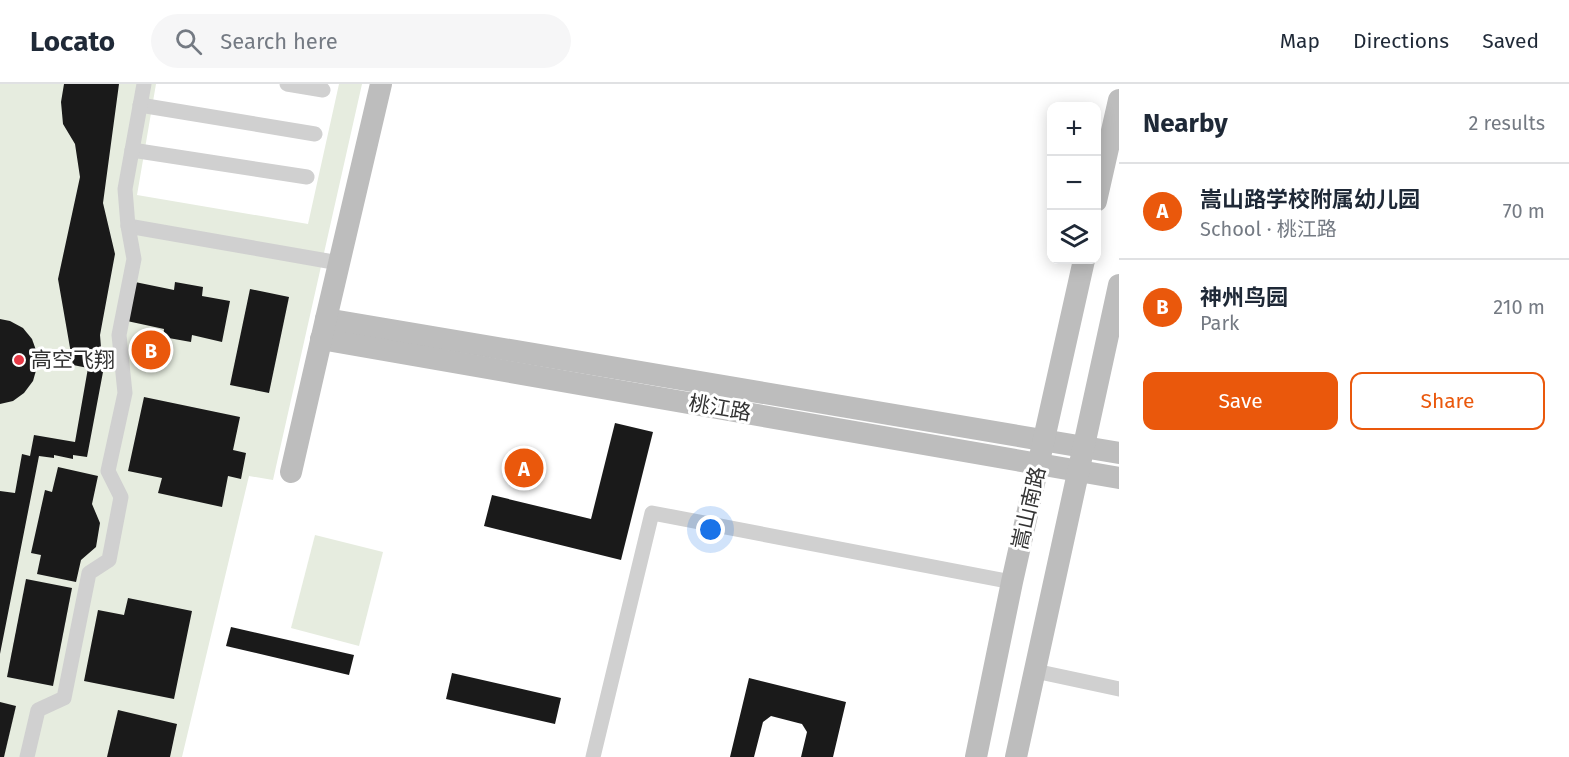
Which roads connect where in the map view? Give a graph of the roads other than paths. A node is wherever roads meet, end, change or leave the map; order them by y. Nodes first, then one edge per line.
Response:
1 (144, 84) edge
2 (287, 84) edge
3 (381, 84) edge
4 (323, 90) dead end
5 (1119, 100) edge
6 (140, 105) junction
7 (315, 134) dead end
8 (132, 150) junction
9 (308, 177) dead end
10 (1101, 179) edge
11 (128, 226) junction
12 (339, 263) junction
13 (1083, 264) edge
14 (1119, 285) edge
15 (323, 329) junction
16 (1044, 440) junction
17 (1084, 447) junction
18 (1119, 453) edge
19 (1039, 463) junction
20 (1079, 471) junction
21 (291, 472) dead end
22 (1119, 478) edge
23 (1012, 582) junction
24 (1035, 671) junction
25 (1119, 689) edge
26 (27, 757) edge
27 (593, 757) edge
28 (976, 757) edge
29 (1016, 757) edge

1 - 6 street
2 - 4 street
3 - 12 street
5 - 10 street
6 - 7 street
6 - 8 street
8 - 9 street
8 - 11 street
11 - 12 street
11 - 26 street
12 - 15 street
13 - 16 street, 嵩山南路
14 - 17 street, 嵩山南路
15 - 16 street, 桃江路
15 - 19 street, 桃江路
15 - 21 street
16 - 17 street, 桃江路
16 - 19 street, 嵩山南路
17 - 18 street, 桃江路
17 - 20 street, 嵩山南路
19 - 20 street, 桃江路
19 - 23 street, 嵩山南路
20 - 22 street, 桃江路
20 - 24 street, 嵩山南路
23 - 27 street
23 - 28 street, 嵩山南路
24 - 25 street
24 - 29 street, 嵩山南路

